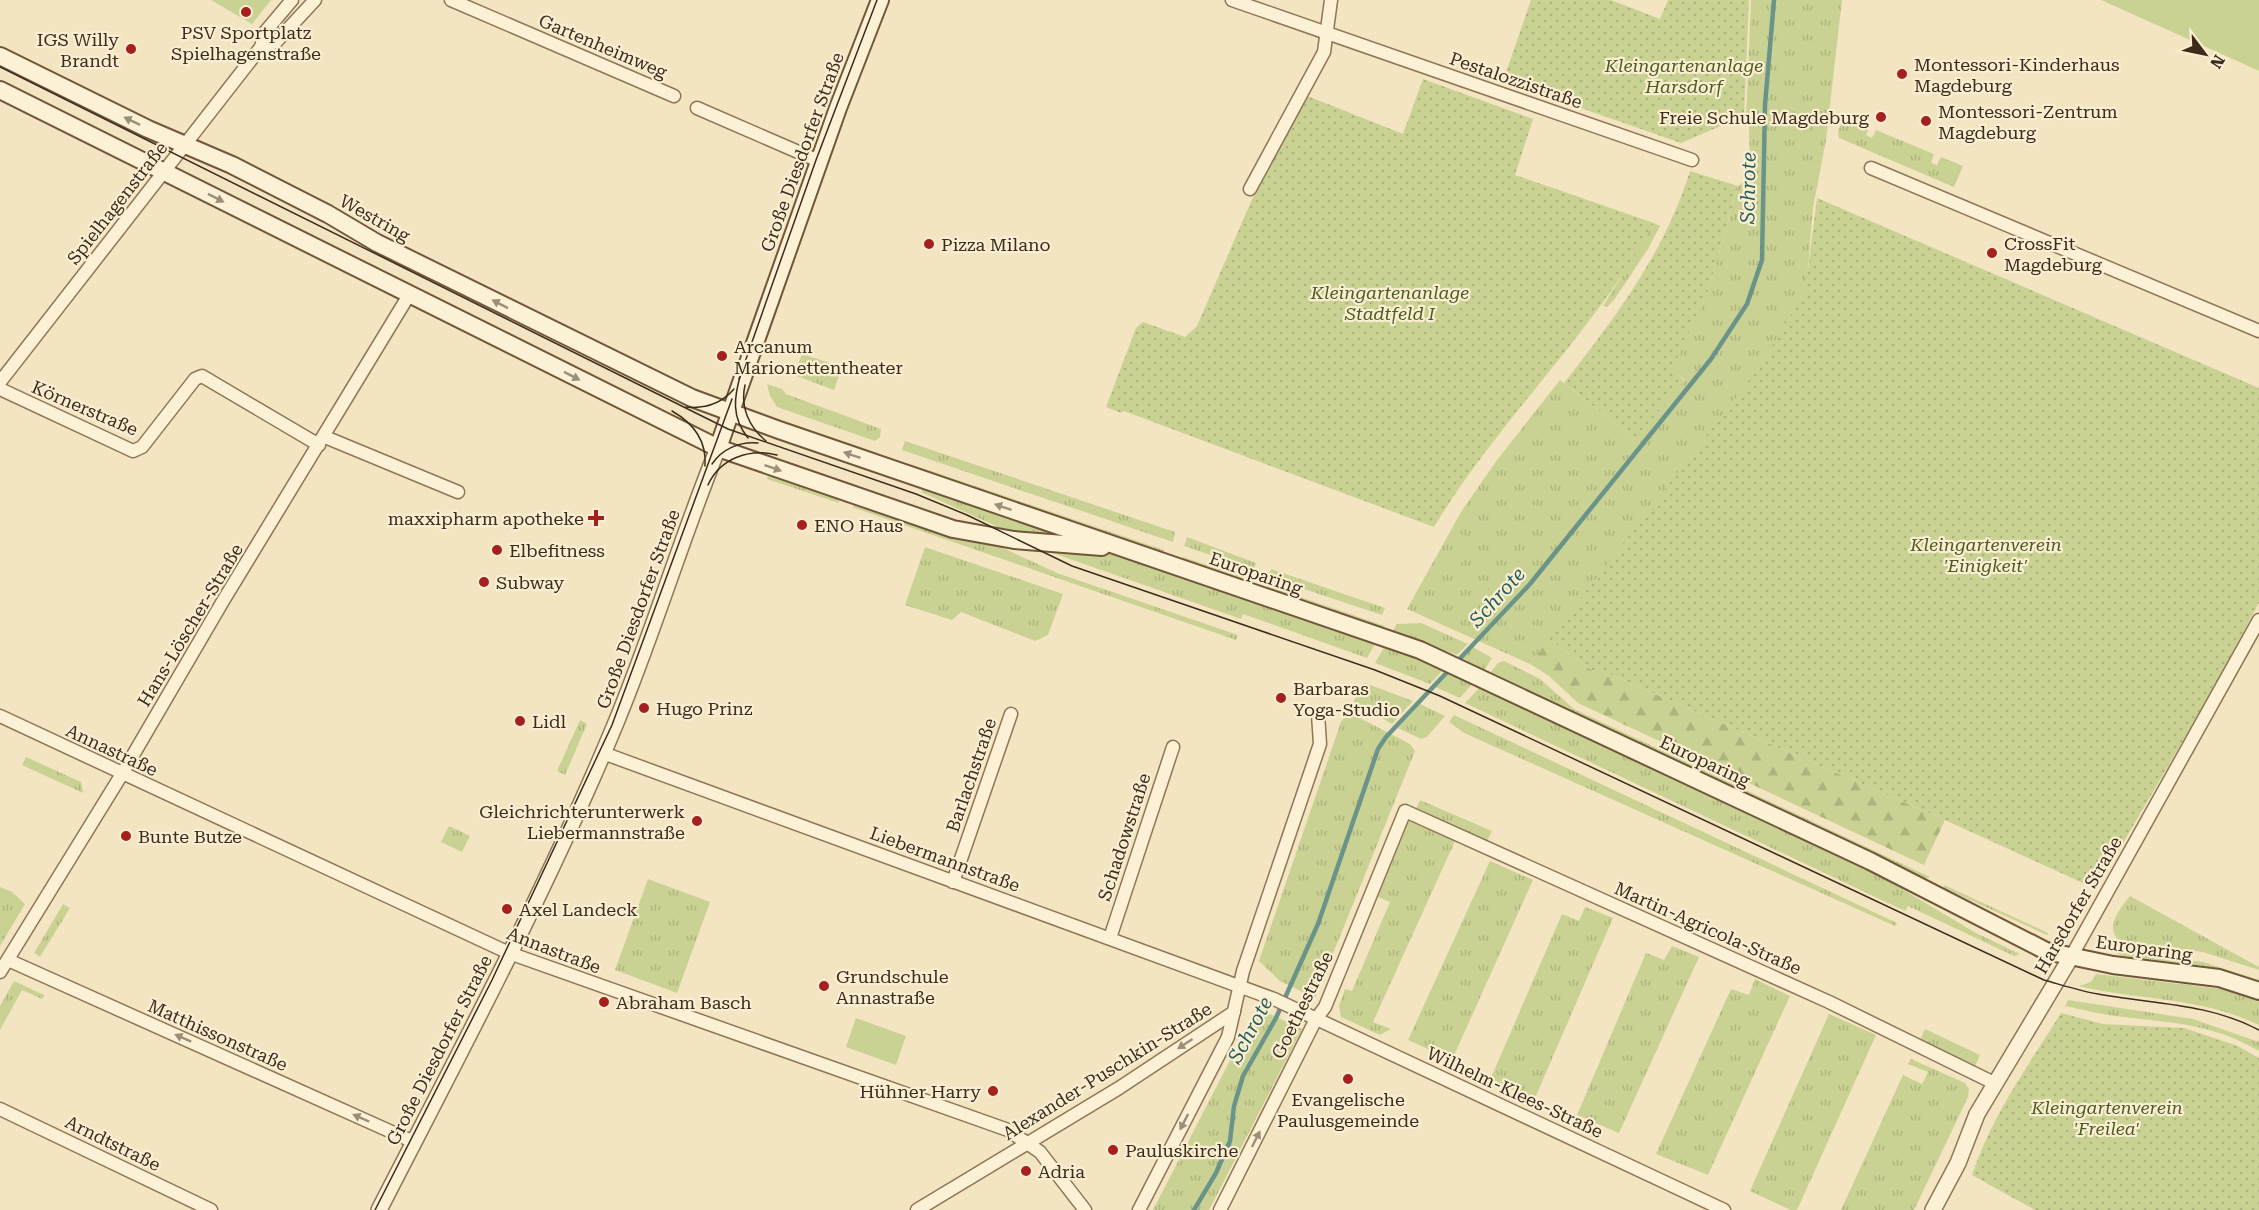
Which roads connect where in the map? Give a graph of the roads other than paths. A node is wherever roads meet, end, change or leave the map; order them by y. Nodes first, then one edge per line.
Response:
1 (292, 0) edge
2 (315, 0) edge
3 (451, 0) edge
4 (880, 0) edge
5 (1232, 0) edge
6 (1331, 0) edge
7 (1328, 34) junction
8 (261, 47) junction
9 (0, 56) edge
10 (0, 90) edge
11 (674, 96) dead end
12 (697, 108) dead end
13 (186, 144) junction
14 (1692, 160) dead end
15 (819, 161) junction
16 (1871, 168) dead end
17 (164, 172) junction
18 (1250, 189) dead end
19 (409, 295) junction
20 (2259, 331) edge
21 (0, 382) edge
22 (0, 389) edge
23 (731, 413) junction
24 (322, 441) junction
25 (718, 448) junction
26 (458, 492) dead end
27 (1135, 552) junction
28 (2259, 620) edge
29 (1011, 714) dead end
30 (1318, 714) dead end
31 (0, 716) edge
32 (1173, 747) dead end
33 (603, 753) junction
34 (122, 774) junction
35 (1405, 811) joint
36 (953, 882) junction
37 (1110, 938) junction
38 (509, 953) junction
39 (2071, 957) junction
40 (8, 960) junction
41 (0, 972) edge
42 (1240, 986) junction
43 (2259, 991) edge
44 (1291, 1007) joint
45 (1234, 1012) junction
46 (1316, 1019) junction
47 (1994, 1083) junction
48 (0, 1109) edge
49 (414, 1142) junction
50 (1030, 1143) junction
51 (211, 1210) edge
52 (379, 1210) edge
53 (917, 1210) edge
54 (1085, 1210) edge
55 (1139, 1210) edge
56 (1220, 1210) edge
57 (1724, 1210) edge
58 (1933, 1210) edge

1 - 8 street, Spielhagenstraße
2 - 8 street, Spielhagenstraße
3 - 11 street, Gartenheimweg
4 - 15 main road, Große Diesdorfer Straße
5 - 7 street, Pestalozzistraße
6 - 7 street
7 - 14 street, Pestalozzistraße
7 - 18 street
8 - 13 street, Spielhagenstraße
13 -> 9 main road, Westring
10 - 17 main road
12 - 15 street
13 - 17 street, Spielhagenstraße
23 -> 13 main road, Westring
15 - 23 main road, Große Diesdorfer Straße
16 - 20 street
17 -> 19 main road
17 - 21 street, Spielhagenstraße
19 - 24 street, Hans-Löscher-Straße
19 -> 25 main road
22 - 24 street, Körnerstraße
23 - 25 main road, Große Diesdorfer Straße
27 -> 23 main road, Europaring
24 - 26 street
24 - 34 street, Hans-Löscher-Straße
25 -> 27 main road, Europaring
25 - 33 street, Große Diesdorfer Straße
27 - 39 main road, Europaring
28 - 39 street, Harsdorfer Straße
29 - 36 street, Barlachstraße
30 - 42 street, Alexander-Puschkin-Straße
31 - 34 street, Annastraße
32 - 37 street, Schadowstraße
33 - 36 street, Liebermannstraße
33 - 38 street, Große Diesdorfer Straße
34 - 38 street, Annastraße
34 - 40 street, Hans-Löscher-Straße
35 - 46 street, Goethestraße
35 - 47 street, Martin-Agricola-Straße
36 - 37 street, Liebermannstraße
37 - 42 street, Liebermannstraße
38 - 49 street, Große Diesdorfer Straße
38 - 50 street, Annastraße
39 - 43 main road, Europaring
39 - 47 street, Harsdorfer Straße
40 - 41 street, Hans-Löscher-Straße
49 -> 40 street, Matthissonstraße
42 - 44 street, Liebermannstraße
42 - 45 street, Alexander-Puschkin-Straße
44 - 46 street, Wilhelm-Klees-Straße
45 -> 50 street, Alexander-Puschkin-Straße
45 -> 55 street
56 -> 46 street, Goethestraße
46 - 57 street, Wilhelm-Klees-Straße
47 - 58 street, Harsdorfer Straße
48 - 51 street, Arndtstraße
49 - 52 street, Große Diesdorfer Straße
50 - 53 street, Alexander-Puschkin-Straße
50 - 54 street, Annastraße

